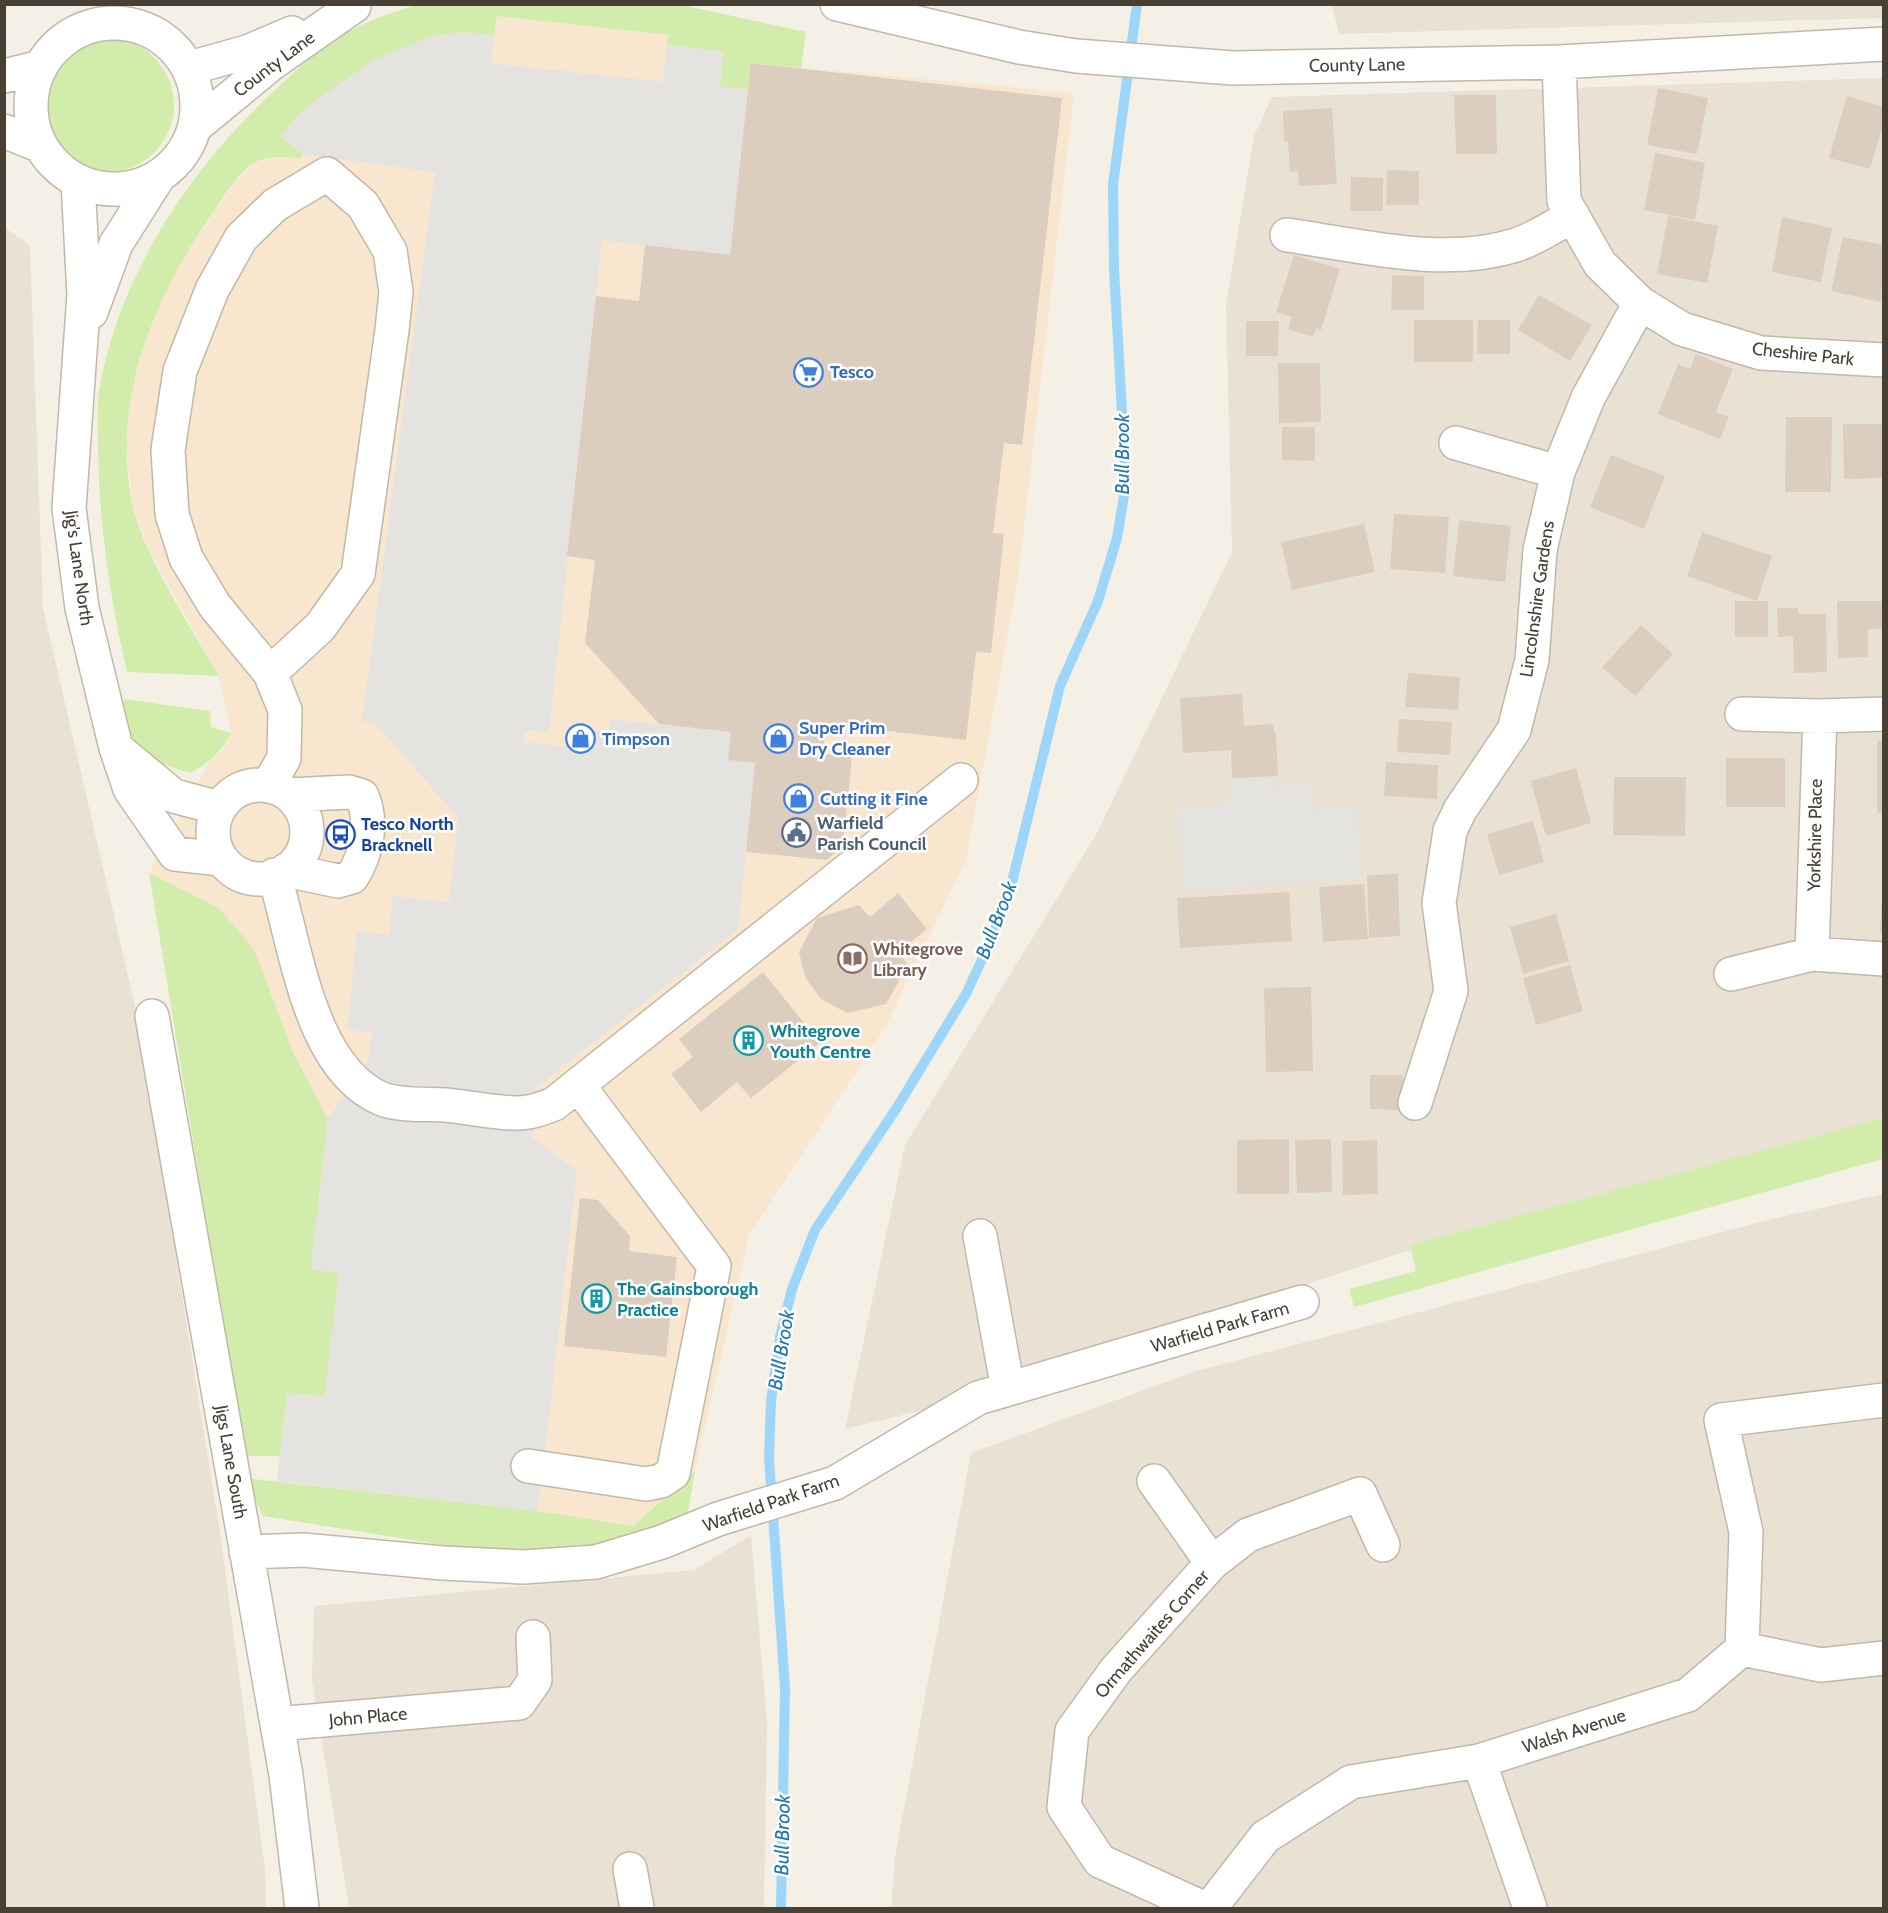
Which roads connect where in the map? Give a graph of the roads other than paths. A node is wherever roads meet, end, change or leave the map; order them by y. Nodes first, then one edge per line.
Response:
1 (837, 4) edge
2 (355, 5) edge
3 (77, 18) edge
4 (142, 18) edge
5 (1884, 44) edge
6 (1559, 62) junction
7 (41, 67) junction
8 (189, 69) junction
9 (4, 76) edge
10 (196, 125) junction
11 (4, 131) edge
12 (41, 146) junction
13 (157, 178) junction
14 (78, 182) junction
15 (1573, 216) junction
16 (1287, 235) dead end
17 (1640, 303) junction
18 (80, 348) junction
19 (1884, 360) edge
20 (1456, 443) dead end
21 (1558, 472) junction
22 (270, 673) junction
23 (1742, 714) dead end
24 (1884, 714) edge
25 (1820, 716) junction
26 (116, 748) junction
27 (961, 780) dead end
28 (278, 790) junction
29 (219, 808) junction
30 (221, 859) junction
31 (280, 873) junction
32 (1812, 954) junction
33 (1884, 959) edge
34 (1731, 974) dead end
35 (152, 1016) dead end
36 (578, 1085) junction
37 (1415, 1103) dead end
38 (980, 1236) dead end
39 (1302, 1302) dead end
40 (1008, 1389) junction
41 (1884, 1400) edge
42 (528, 1466) dead end
43 (1154, 1481) dead end
44 (1383, 1545) dead end
45 (246, 1552) junction
46 (1212, 1563) junction
47 (533, 1637) dead end
48 (1742, 1649) junction
49 (1884, 1658) edge
50 (277, 1724) junction
51 (1479, 1761) junction
52 (630, 1869) dead end
53 (302, 1908) edge
54 (637, 1908) edge
55 (1203, 1908) edge
56 (1210, 1908) edge
57 (1530, 1908) edge

1 - 6 street, County Lane
2 - 8 street, County Lane
2 - 10 street, County Lane
3 - 4 street
3 - 7 street
4 - 8 street
5 - 6 street, County Lane
6 - 15 street, Cheshire Park
7 - 9 street
7 - 12 street
8 - 10 street
10 - 13 street
11 - 12 street
12 - 14 street
13 - 14 street
13 - 18 street, Jig's Lane North
14 - 18 street, Jig's Lane North
15 - 16 street
15 - 17 street, Cheshire Park
17 - 19 street, Cheshire Park
17 - 21 street, Lincolnshire Gardens
18 - 26 street, Jig's Lane North
20 - 21 street
21 - 37 street, Lincolnshire Gardens
22 - 22 street
22 - 28 street
23 - 25 street
24 - 25 street
25 - 32 street, Yorkshire Place
26 - 29 street
26 - 30 street, Jig's Lane North
27 - 36 street
28 - 29 street
28 - 31 street
28 - 31 street
29 - 30 street
30 - 31 street
31 - 36 street
32 - 33 street
32 - 34 street
35 - 45 street, Jigs Lane South
36 - 42 street
38 - 40 street
39 - 40 street, Warfield Park Farm
40 - 45 street, Warfield Park Farm
41 - 48 street
43 - 46 street, Ormathwaites Corner
44 - 46 street, Ormathwaites Corner
45 - 50 street, Jigs Lane South
46 - 55 street, Ormathwaites Corner
47 - 50 street, John Place
48 - 49 street
48 - 51 street, Walsh Avenue
50 - 53 street, Jigs Lane South
51 - 56 street, Walsh Avenue
51 - 57 street
52 - 54 street

